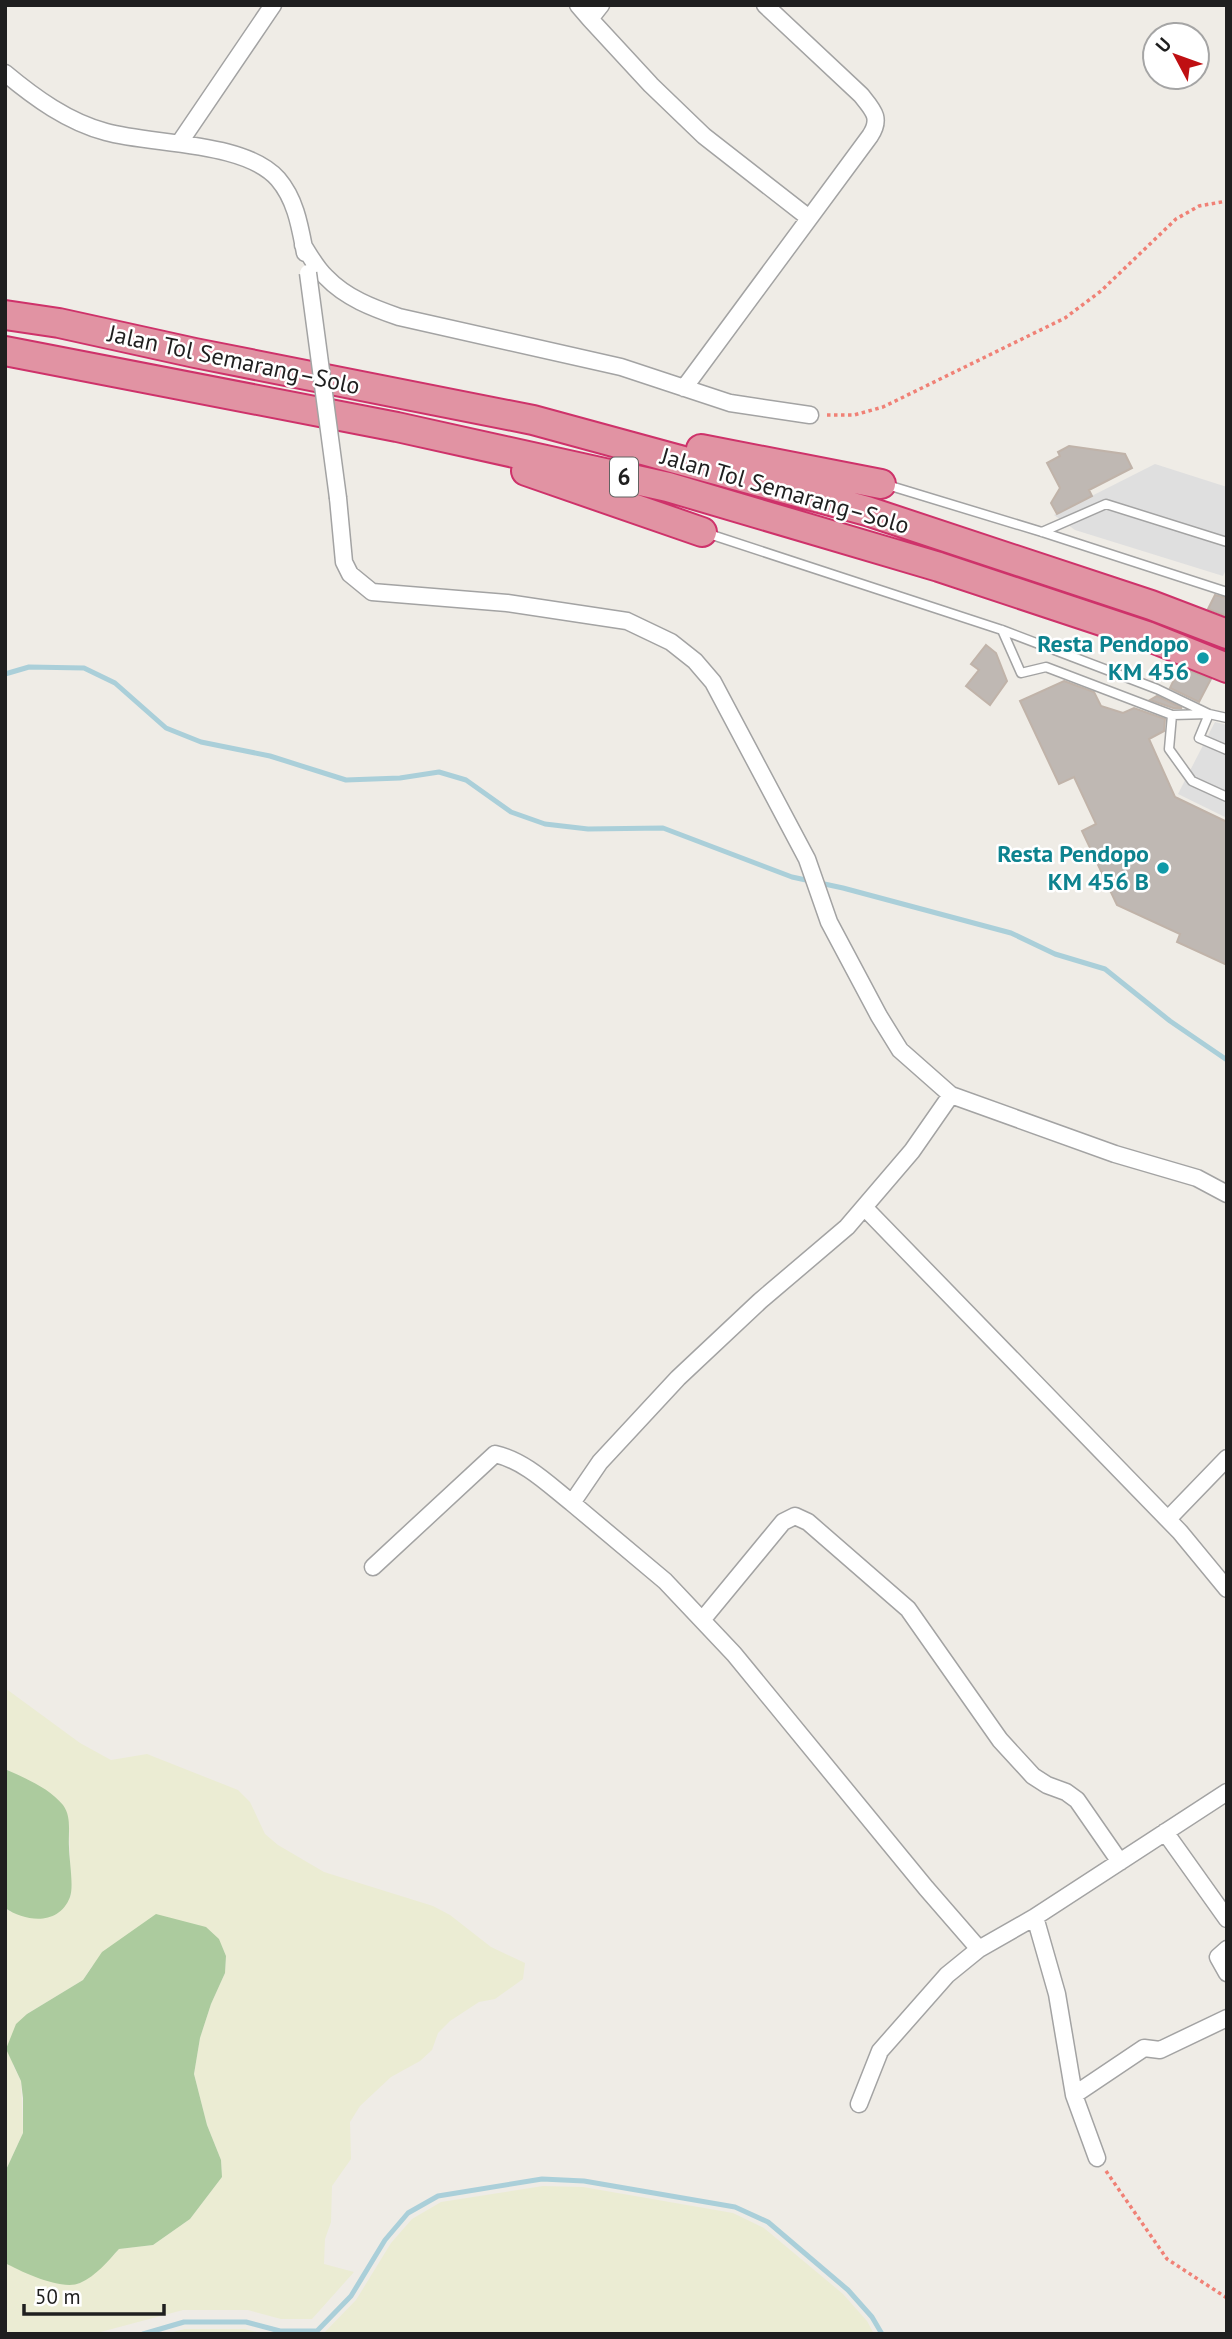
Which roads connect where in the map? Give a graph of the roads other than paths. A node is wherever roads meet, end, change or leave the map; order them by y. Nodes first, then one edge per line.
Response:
1 (272, 5) edge
2 (578, 5) edge
3 (601, 5) edge
4 (765, 5) edge
5 (590, 19) junction
6 (5, 73) edge
7 (180, 142) junction
8 (808, 218) junction
9 (303, 245) junction
10 (5, 315) edge
11 (5, 351) edge
12 (684, 388) junction
13 (810, 415) road end
14 (533, 421) junction
15 (397, 427) junction
16 (881, 484) joint
17 (702, 532) joint
18 (1042, 532) junction
19 (1227, 542) edge
20 (1227, 592) edge
21 (1002, 630) junction
22 (1227, 634) edge
23 (1227, 668) edge
24 (1209, 714) junction
25 (1172, 715) junction
26 (1227, 718) edge
27 (1227, 750) edge
28 (1227, 797) edge
29 (951, 1094) junction
30 (1227, 1194) edge
31 (864, 1207) junction
32 (1227, 1458) edge
33 (572, 1503) junction
34 (1168, 1519) junction
35 (373, 1567) dead end
36 (1227, 1589) edge
37 (703, 1619) junction
38 (1227, 1792) edge
39 (1166, 1832) junction
40 (1120, 1861) junction
41 (1035, 1917) junction
42 (1227, 1919) edge
43 (979, 1949) junction
44 (1227, 1949) edge
45 (1227, 1973) edge
46 (1227, 2018) edge
47 (1074, 2095) junction
48 (859, 2104) dead end
49 (1097, 2158) road end

1 - 7 street
2 - 5 street
3 - 5 street
4 - 8 street
5 - 8 street
6 - 7 street
7 - 9 street
8 - 12 street
9 - 12 street
9 - 29 street, bridge
10 - 14 highway, Jalan Tol Semarang–Solo / 6
11 - 15 highway, Jalan Tol Semarang–Solo / 6
12 - 13 street
14 - 16 highway
14 - 22 highway, Jalan Tol Semarang–Solo / 6
15 - 17 highway
15 - 23 highway, Jalan Tol Semarang–Solo / 6
16 - 18 lane
17 - 21 lane
18 - 19 lane
18 - 20 lane
21 - 24 lane
21 - 25 lane
24 - 25 lane
24 - 26 lane
24 - 27 lane
25 - 28 lane
29 - 30 street
29 - 31 street
31 - 33 street
31 - 34 street
32 - 34 street
33 - 35 street
33 - 37 street
34 - 36 street
37 - 40 street
37 - 43 street
38 - 39 street
39 - 40 street
39 - 42 street
40 - 41 street
41 - 43 street
41 - 47 street
43 - 48 street
44 - 45 street
46 - 47 street
47 - 49 street

